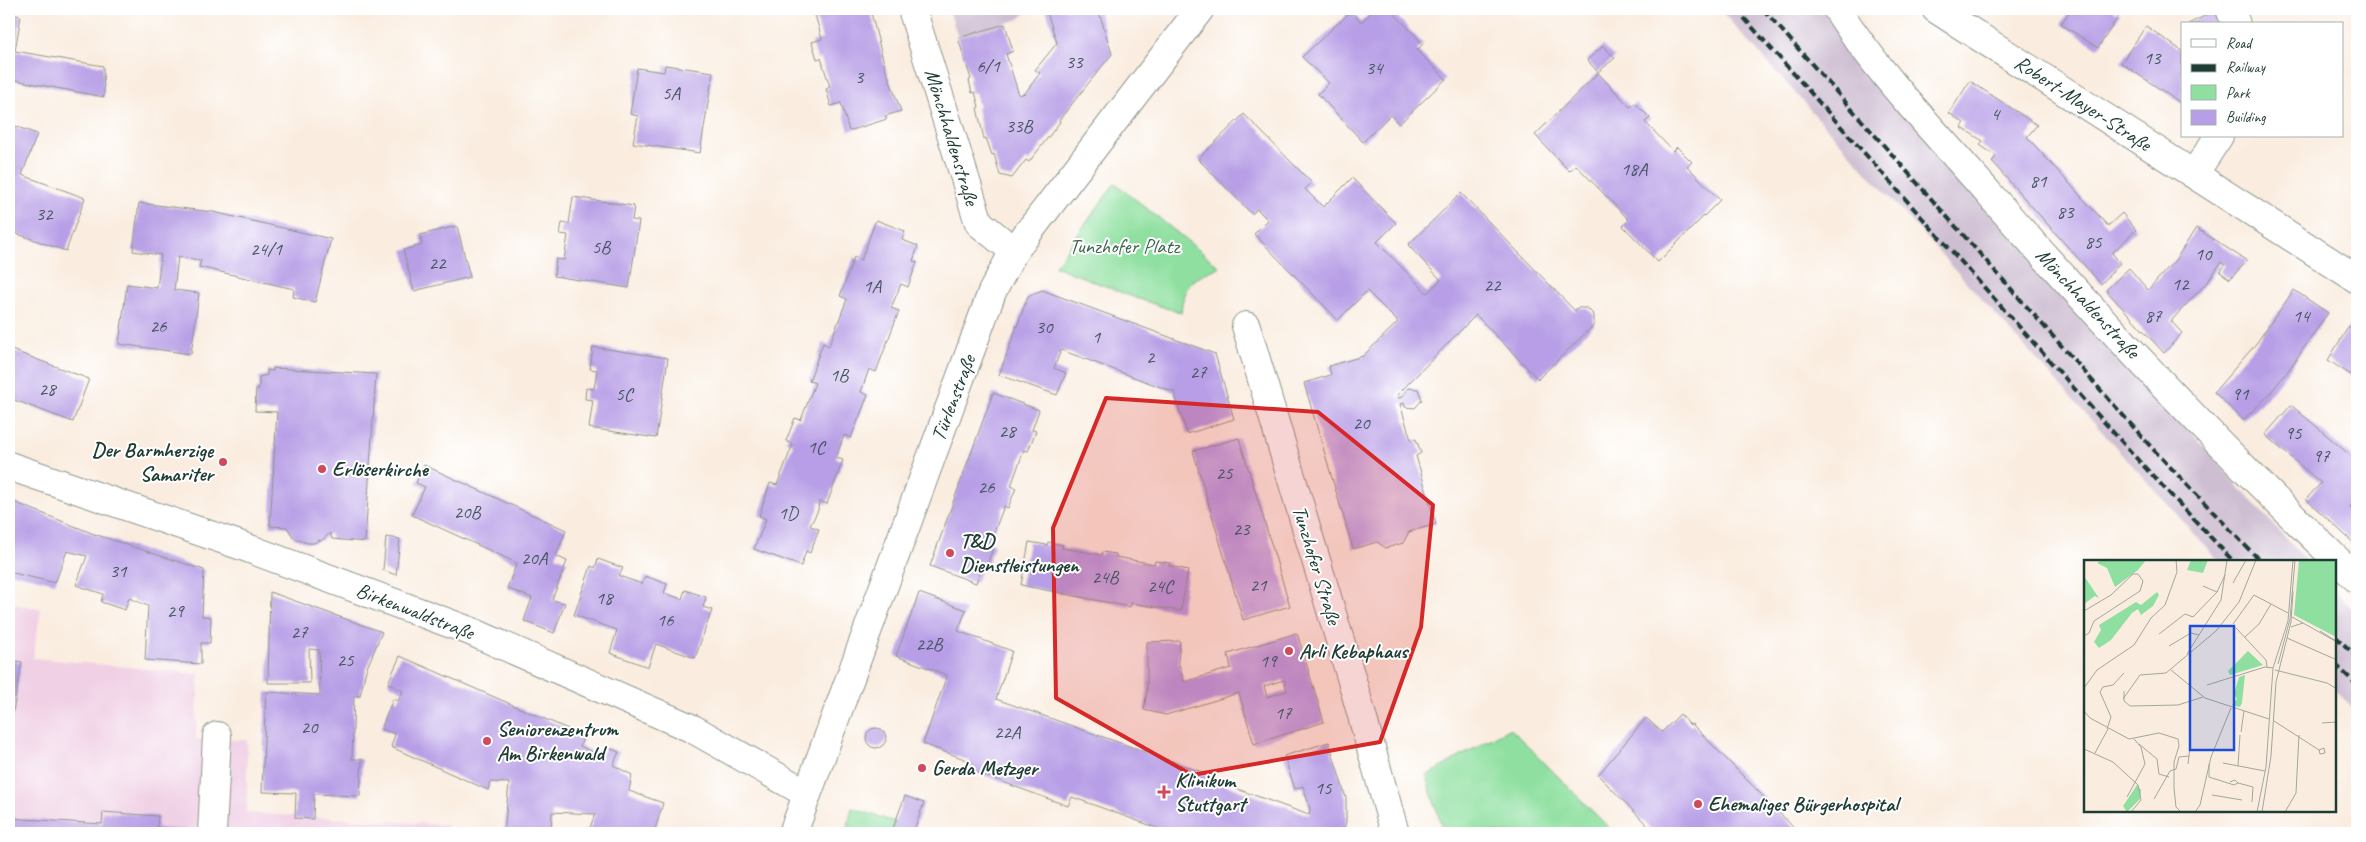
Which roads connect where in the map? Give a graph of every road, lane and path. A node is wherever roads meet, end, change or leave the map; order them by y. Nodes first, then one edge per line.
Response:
1 (912, 9) edge
2 (1200, 9) edge
3 (1837, 9) edge
4 (1936, 9) edge
5 (2230, 9) edge
6 (2235, 22) edge
7 (2219, 138) edge
8 (2194, 174) junction
9 (1014, 251) junction
10 (2357, 279) edge
11 (1246, 326) dead end
12 (9, 466) edge
13 (2357, 579) edge
14 (217, 736) dead end
15 (806, 793) junction
16 (212, 833) edge
17 (793, 833) edge
18 (1395, 833) edge

1 - 9 street, Mönchhaldenstraße
2 - 9 street, Türlenstraße
3 - 13 street, Mönchhaldenstraße
4 - 8 street, Robert-Mayer-Straße
5 - 6 street
7 - 8 street
8 - 10 street, Robert-Mayer-Straße
9 - 15 street, Türlenstraße
11 - 18 street, Tunzhofer Straße
12 - 15 street, Birkenwaldstraße
14 - 16 street
15 - 17 street, Türlenstraße

